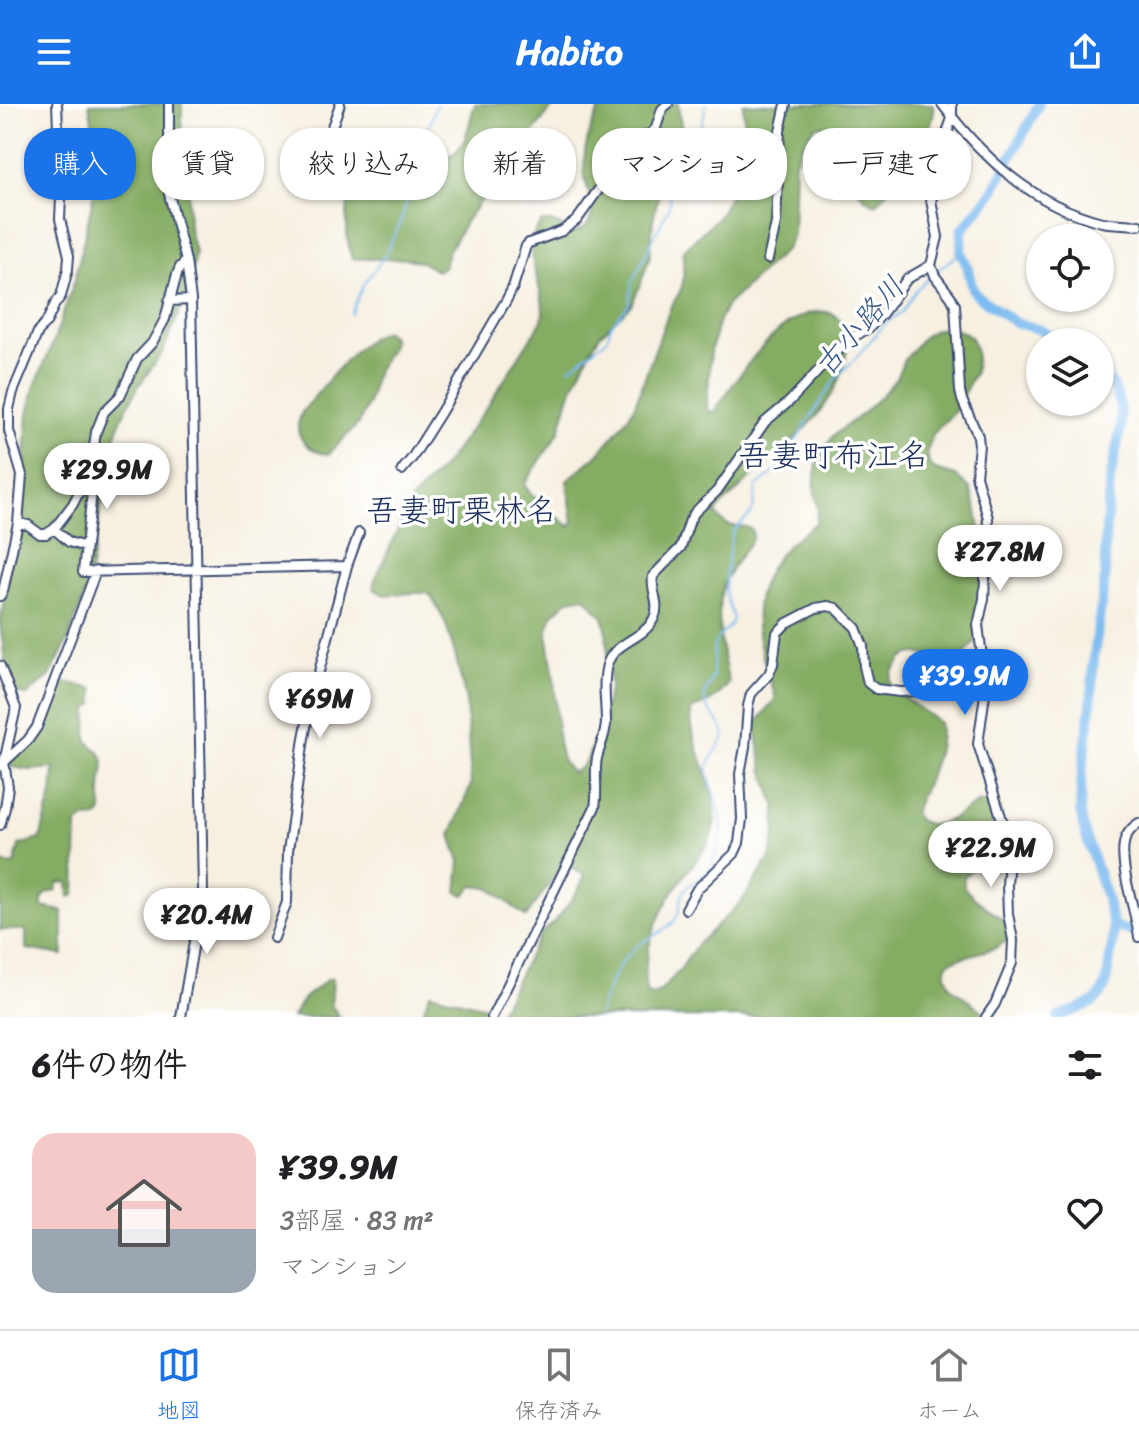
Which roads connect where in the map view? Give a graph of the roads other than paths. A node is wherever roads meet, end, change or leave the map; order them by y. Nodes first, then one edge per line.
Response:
1 (57, 104) edge
2 (169, 104) edge
3 (340, 104) edge
4 (668, 104) edge
5 (786, 104) edge
6 (942, 104) edge
7 (952, 104) edge
8 (952, 118) junction
9 (332, 128) edge
10 (1139, 225) edge
11 (768, 259) dead end
12 (186, 261) junction
13 (932, 270) junction
14 (191, 300) junction
15 (169, 301) junction
16 (91, 468) junction
17 (402, 470) dead end
18 (18, 523) junction
19 (54, 529) junction
20 (359, 533) dead end
21 (85, 547) junction
22 (347, 566) junction
23 (195, 568) junction
24 (96, 571) junction
25 (0, 596) edge
26 (0, 666) edge
27 (985, 670) junction
28 (2, 764) edge
29 (1139, 823) edge
30 (0, 825) edge
31 (686, 909) dead end
32 (1138, 927) edge
33 (1139, 937) edge
34 (274, 938) dead end
35 (181, 1017) edge
36 (492, 1017) edge
37 (986, 1017) edge

1 - 18 street
2 - 12 street
3 - 9 street
4 - 17 street
5 - 11 street
6 - 8 street
7 - 8 street
8 - 10 street
8 - 13 street
12 - 14 street
12 - 15 street
13 - 27 street
13 - 36 street
14 - 15 street
14 - 23 street
15 - 16 street
16 - 19 street
16 - 21 street
18 - 19 street
18 - 25 street
19 - 21 street
20 - 22 street
21 - 24 street
22 - 23 street
22 - 34 street
23 - 24 street
23 - 35 street
24 - 28 street
26 - 28 street
27 - 31 street
27 - 37 street
28 - 30 street
29 - 32 street
32 - 33 street

